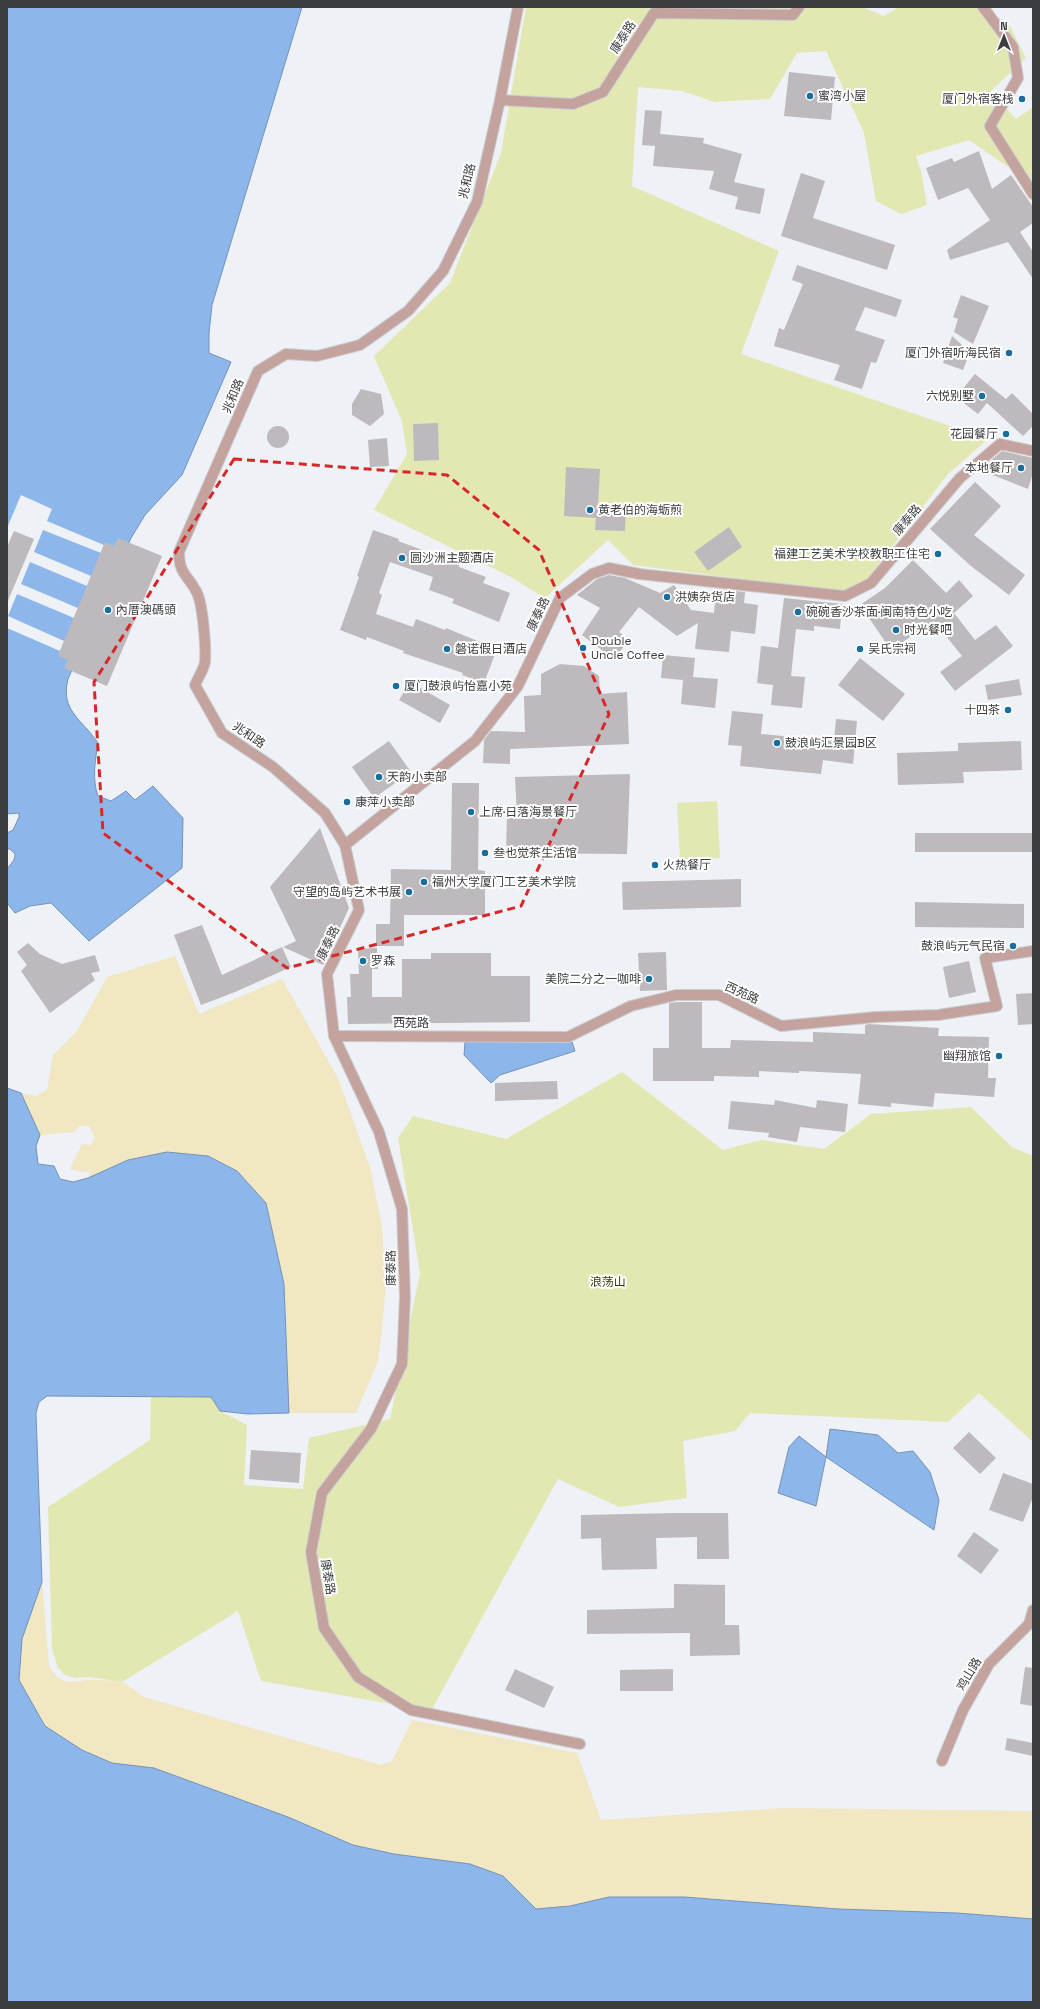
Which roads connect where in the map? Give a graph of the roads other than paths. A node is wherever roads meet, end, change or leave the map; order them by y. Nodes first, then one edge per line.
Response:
1 (518, 7) edge
2 (799, 7) edge
3 (983, 7) edge
4 (500, 100) junction
5 (1033, 194) edge
6 (1033, 451) edge
7 (345, 845) junction
8 (1033, 951) edge
9 (334, 1036) junction
10 (1033, 1610) edge
11 (580, 1744) dead end
12 (942, 1761) dead end

1 - 4 street, 兆和路
2 - 4 street, 康泰路
3 - 5 street
4 - 7 street, 兆和路
6 - 7 street, 康泰路
7 - 9 street, 康泰路
8 - 9 street, 西苑路
9 - 11 street, 康泰路
10 - 12 street, 鸡山路

